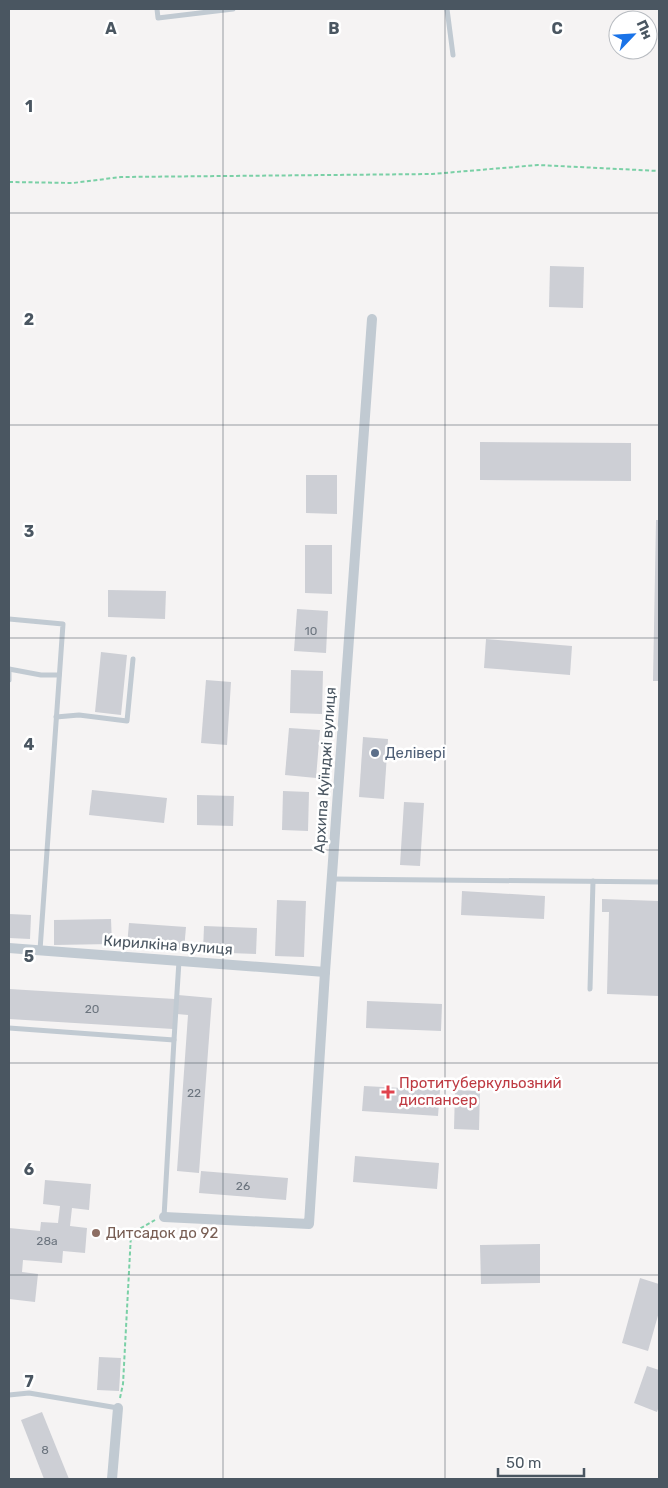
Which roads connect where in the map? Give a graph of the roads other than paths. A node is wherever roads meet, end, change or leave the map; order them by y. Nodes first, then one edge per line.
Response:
1 (157, 9) edge
2 (233, 9) edge
3 (447, 9) edge
4 (453, 55) dead end
5 (372, 319) dead end
6 (9, 619) edge
7 (133, 658) dead end
8 (9, 669) edge
9 (59, 675) junction
10 (9, 680) edge
11 (56, 716) junction
12 (333, 879) junction
13 (593, 881) junction
14 (659, 882) edge
15 (9, 948) edge
16 (40, 950) junction
17 (179, 961) junction
18 (325, 972) junction
19 (590, 989) dead end
20 (9, 1028) edge
21 (174, 1040) junction
22 (164, 1217) joint
23 (9, 1394) edge
24 (118, 1408) joint
25 (112, 1479) edge

1 - 2 lane
3 - 4 lane
5 - 12 street, Архипа Куїнджі вулиця
6 - 9 lane
7 - 11 lane
8 - 9 lane
8 - 10 lane
9 - 11 lane
11 - 16 lane
12 - 13 lane
12 - 18 street, Архипа Куїнджі вулиця
13 - 14 lane
13 - 19 lane
15 - 16 street, Кирилкіна вулиця
16 - 17 street, Кирилкіна вулиця
17 - 18 street, Кирилкіна вулиця
17 - 21 lane
18 - 22 street, Архипа Куїнджі вулиця
20 - 21 lane
21 - 22 lane
23 - 24 lane
24 - 25 street

